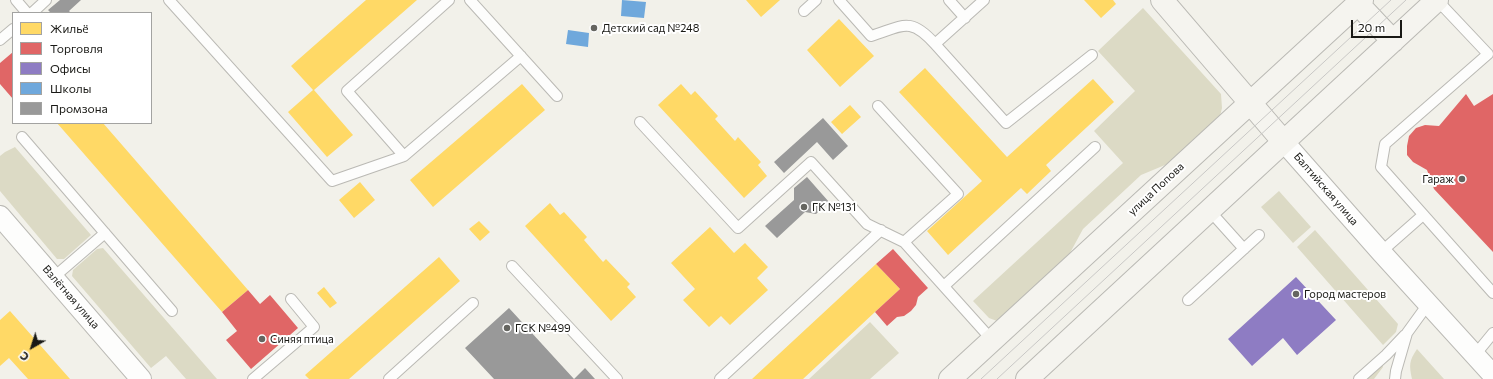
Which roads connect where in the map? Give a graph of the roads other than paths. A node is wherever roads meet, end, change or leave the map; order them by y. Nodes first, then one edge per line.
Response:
1 (16, 0) edge
2 (46, 0) edge
3 (169, 0) edge
4 (449, 0) edge
5 (470, 0) edge
6 (816, 0) edge
7 (839, 0) edge
8 (949, 0) edge
9 (984, 0) edge
10 (1162, 0) edge
11 (1437, 0) edge
12 (1360, 2) edge
13 (804, 11) dead end
14 (27, 12) edge
15 (33, 12) edge
16 (965, 18) junction
17 (12, 30) edge
18 (0, 40) edge
19 (1394, 41) junction
20 (935, 44) junction
21 (1092, 55) dead end
22 (521, 56) junction
23 (557, 96) dead end
24 (1250, 102) junction
25 (878, 106) dead end
26 (640, 122) dead end
27 (22, 137) dead end
28 (1283, 141) junction
29 (1095, 147) dead end
30 (404, 156) junction
31 (1209, 210) junction
32 (1424, 215) junction
33 (0, 216) edge
34 (881, 230) junction
35 (105, 233) junction
36 (1260, 235) dead end
37 (904, 242) junction
38 (1244, 249) junction
39 (1381, 252) junction
40 (512, 266) dead end
41 (54, 277) junction
42 (944, 286) junction
43 (1493, 293) edge
44 (291, 300) dead end
45 (1188, 300) dead end
46 (473, 303) dead end
47 (1428, 304) junction
48 (172, 311) dead end
49 (1493, 332) edge
50 (1407, 334) junction
51 (992, 340) junction
52 (1475, 355) junction
53 (1493, 375) edge
54 (141, 379) edge
55 (253, 379) edge
56 (389, 379) edge
57 (616, 379) edge
58 (720, 379) edge
59 (950, 379) edge
60 (1027, 379) edge
61 (1359, 379) edge
62 (1395, 379) edge

1 - 14 lane
2 - 15 lane
3 - 30 lane
4 - 30 lane
5 - 22 lane
6 - 13 lane
7 - 20 lane
8 - 16 lane
9 - 16 lane
10 - 24 main road, Балтийская улица
11 - 19 main road
11 - 32 lane
12 - 19 main road
12 - 24 main road, улица Попова
16 - 20 lane
17 - 18 lane
19 - 28 main road
20 - 21 lane
22 - 23 lane
22 - 30 lane
24 - 28 main road, Балтийская улица
24 - 51 main road, улица Попова
25 - 37 lane
26 - 34 lane
27 - 35 lane
28 - 31 main road
28 - 39 street, Балтийская улица
29 - 42 lane
31 - 38 lane
31 - 60 main road
32 - 39 lane
32 - 43 lane
33 - 41 street, Взлётная улица
34 - 37 lane
34 - 58 lane
35 - 41 lane
35 - 48 lane
36 - 38 lane
37 - 42 lane
38 - 45 lane
39 - 47 street, Балтийская улица
40 - 57 lane
41 - 54 street, Взлётная улица
42 - 51 lane
44 - 55 lane
46 - 56 lane
47 - 50 lane
47 - 52 street, Балтийская улица
49 - 52 lane
50 - 61 lane
50 - 62 lane
51 - 59 main road, улица Попова
52 - 53 street, Балтийская улица

